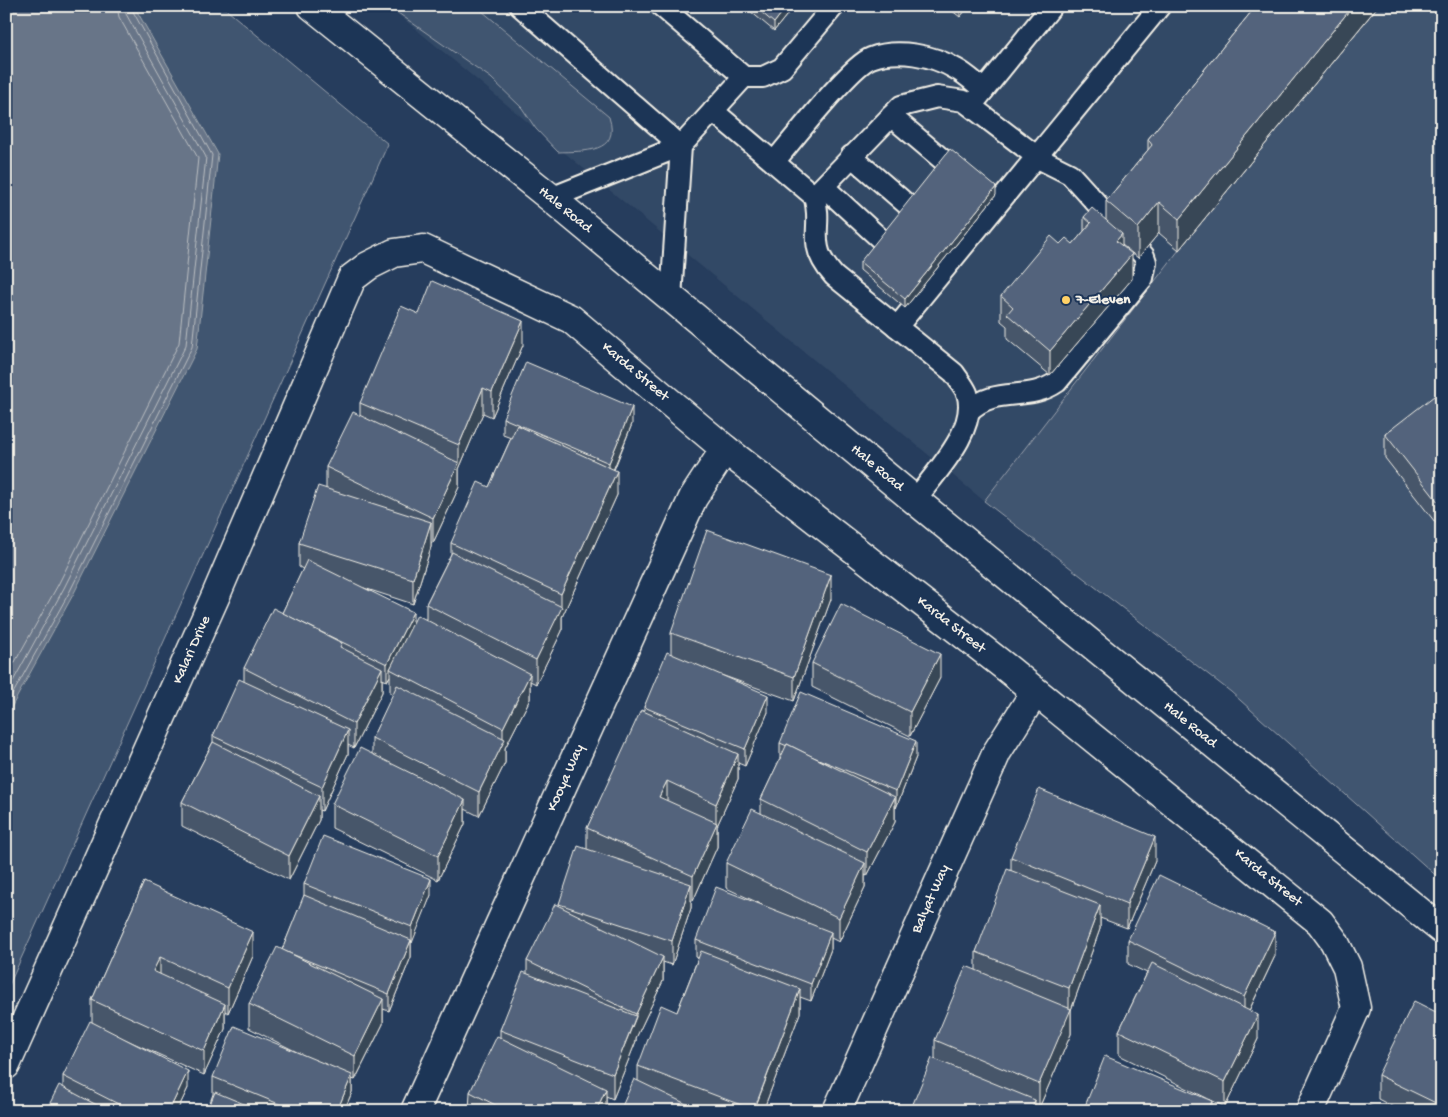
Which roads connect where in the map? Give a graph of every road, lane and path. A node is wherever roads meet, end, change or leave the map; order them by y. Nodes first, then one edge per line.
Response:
1 (312, 6) edge
2 (520, 6) edge
3 (661, 6) edge
4 (834, 6) edge
5 (1052, 6) edge
6 (1160, 6) edge
7 (744, 77) junction
8 (984, 90) junction
9 (971, 105) junction
10 (714, 111) junction
11 (890, 116) junction
12 (681, 146) junction
13 (851, 156) junction
14 (1036, 157) junction
15 (774, 162) junction
16 (819, 192) junction
17 (984, 195) junction
18 (551, 198) junction
19 (948, 239) junction
20 (394, 253) joint
21 (919, 274) junction
22 (672, 298) junction
23 (897, 327) junction
24 (969, 411) junction
25 (725, 449) junction
26 (915, 500) junction
27 (1035, 692) junction
28 (1442, 930) edge
29 (6, 1065) edge
30 (415, 1111) edge
31 (837, 1111) edge
32 (1310, 1111) edge

1 - 18 street, Hale Road
2 - 12 lane
3 - 7 lane
4 - 7 lane
5 - 8 lane
6 - 14 lane
7 - 10 lane
8 - 9 lane
8 - 15 lane
9 - 11 lane
9 - 14 lane
10 - 12 lane
10 - 15 lane
11 - 13 lane
11 - 17 lane
12 - 18 lane
12 - 22 lane
13 - 16 lane
13 - 19 lane
14 - 17 lane
14 - 24 lane
15 - 16 lane
16 - 21 lane
16 - 23 lane
17 - 19 lane
18 - 22 street, Hale Road
19 - 21 lane
20 - 25 street, Karda Street
20 - 29 street, Kalari Drive
21 - 23 lane
22 - 26 street, Hale Road
23 - 24 lane
24 - 26 lane
25 - 27 street, Karda Street
25 - 30 street, Kooya Way
26 - 28 street, Hale Road
27 - 31 street, Balyat Way
27 - 32 street, Karda Street

